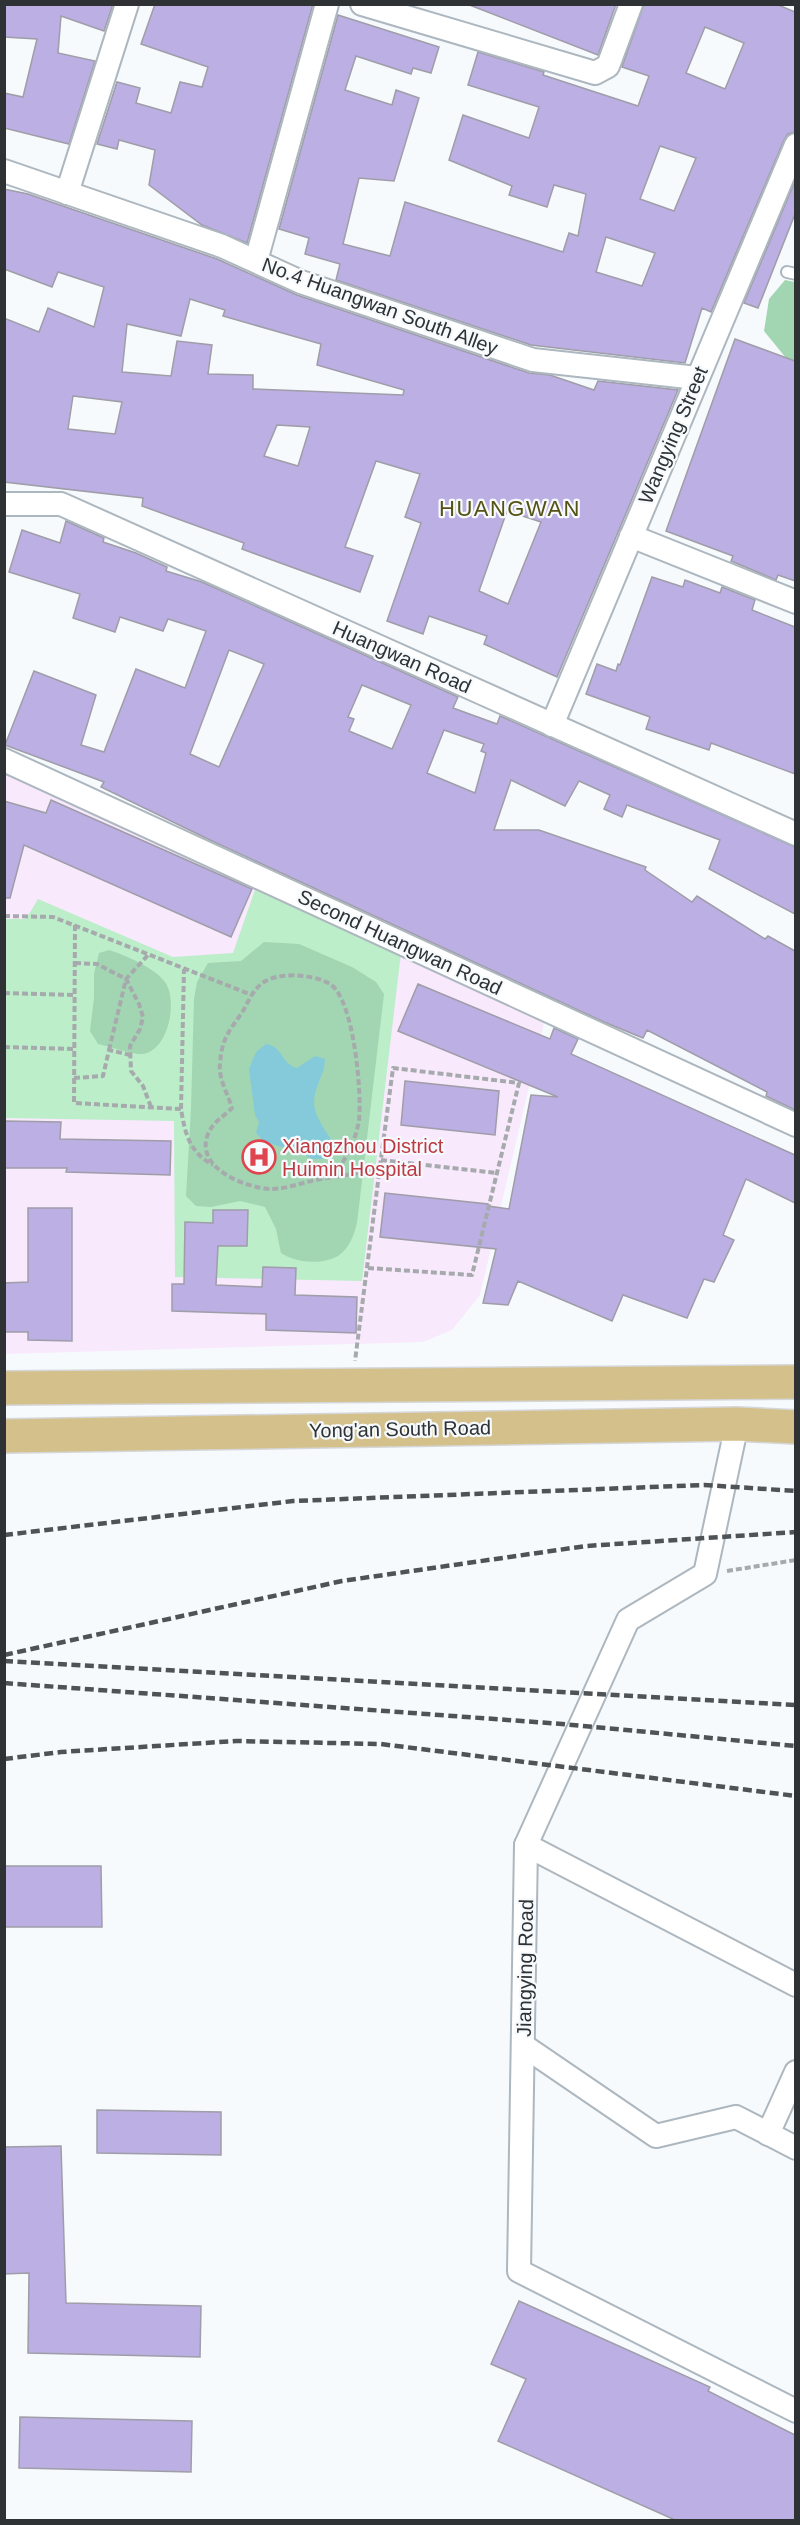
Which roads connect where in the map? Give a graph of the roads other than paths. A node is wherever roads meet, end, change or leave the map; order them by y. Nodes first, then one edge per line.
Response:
1 (127, 4) edge
2 (327, 4) edge
3 (362, 4) edge
4 (631, 4) edge
5 (391, 9) edge
6 (795, 145) edge
7 (4, 171) edge
8 (67, 193) junction
9 (256, 261) junction
10 (697, 378) junction
11 (4, 504) edge
12 (631, 536) junction
13 (795, 602) edge
14 (552, 725) junction
15 (4, 760) edge
16 (795, 834) edge
17 (795, 1125) edge
18 (795, 1383) edge
19 (4, 1389) edge
20 (737, 1424) junction
21 (795, 1427) edge
22 (4, 1436) edge
23 (526, 1845) junction
24 (795, 1985) edge
25 (524, 2046) junction
26 (795, 2072) edge
27 (768, 2134) junction
28 (795, 2148) edge
29 (795, 2411) edge

1 - 8 street
2 - 9 street
3 - 5 street
4 - 5 street
6 - 10 street, Wangying Street
7 - 8 street, No.4 Huangwan South Alley
8 - 9 street, No.4 Huangwan South Alley
9 - 10 street, No.4 Huangwan South Alley
10 - 12 street, Wangying Street
11 - 14 street, Huangwan Road
12 - 13 street
12 - 14 street, Wangying Street
14 - 16 street, Huangwan Road
15 - 17 street, Second Huangwan Road
18 - 19 main road
20 - 21 main road, Yong'an South Road
20 - 22 main road, Yong'an South Road
20 - 23 street, Jiangying Road
23 - 24 street
23 - 25 street, Jiangying Road
25 - 27 street
25 - 29 street, Jiangying Road
26 - 27 street
27 - 28 street

